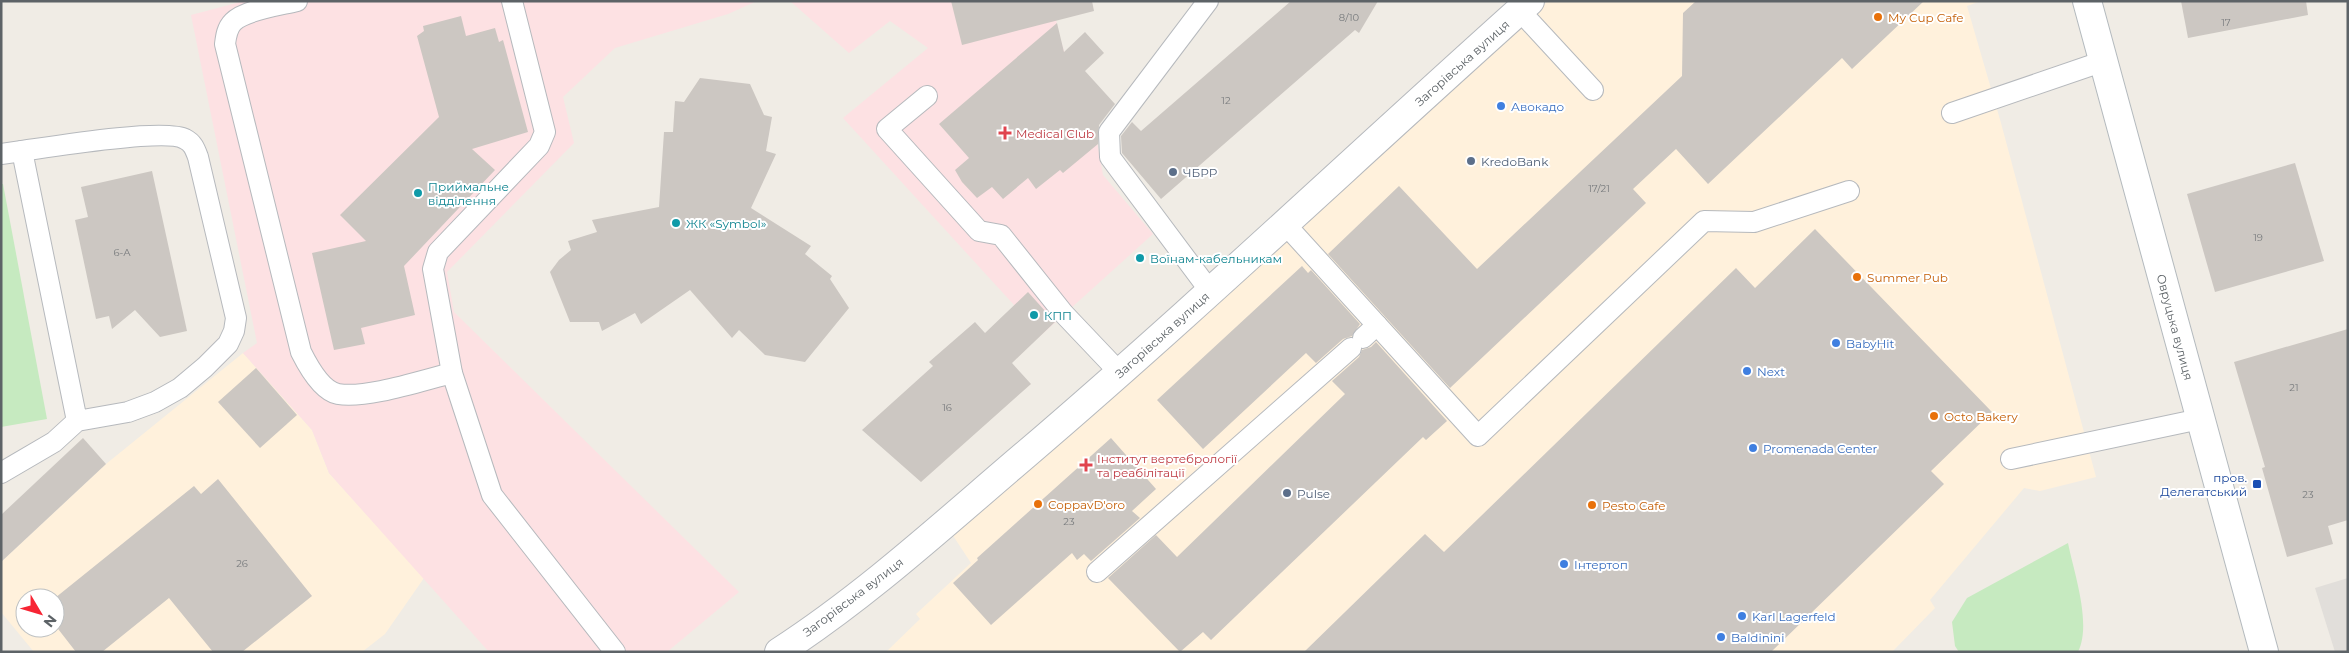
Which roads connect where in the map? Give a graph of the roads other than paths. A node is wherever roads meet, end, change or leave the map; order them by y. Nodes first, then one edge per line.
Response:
1 (297, 1) edge
2 (512, 1) edge
3 (1208, 1) edge
4 (2088, 1) edge
5 (1525, 6) edge
6 (2104, 61) junction
7 (1593, 90) dead end
8 (927, 96) dead end
9 (1952, 113) dead end
10 (22, 151) junction
11 (1, 154) edge
12 (1849, 190) dead end
13 (1286, 224) junction
14 (1210, 291) junction
15 (1363, 337) junction
16 (452, 373) junction
17 (1120, 373) junction
18 (2200, 419) junction
19 (77, 421) junction
20 (2010, 459) dead end
21 (1, 473) edge
22 (1097, 572) dead end
23 (781, 651) edge
24 (615, 652) edge
25 (2264, 652) edge

1 - 16 lane
2 - 16 lane
3 - 14 lane
4 - 6 street, Овруцька вулиця
5 - 7 lane
5 - 13 street, Загорівська вулиця
6 - 9 lane
6 - 18 street, Овруцька вулиця
8 - 17 lane
10 - 11 lane
10 - 19 lane
10 - 19 lane
12 - 15 lane
13 - 14 street, Загорівська вулиця
13 - 15 lane
14 - 17 street, Загорівська вулиця
15 - 22 lane
16 - 24 lane
17 - 23 street, Загорівська вулиця
18 - 20 lane
18 - 25 street, Овруцька вулиця
19 - 21 lane

